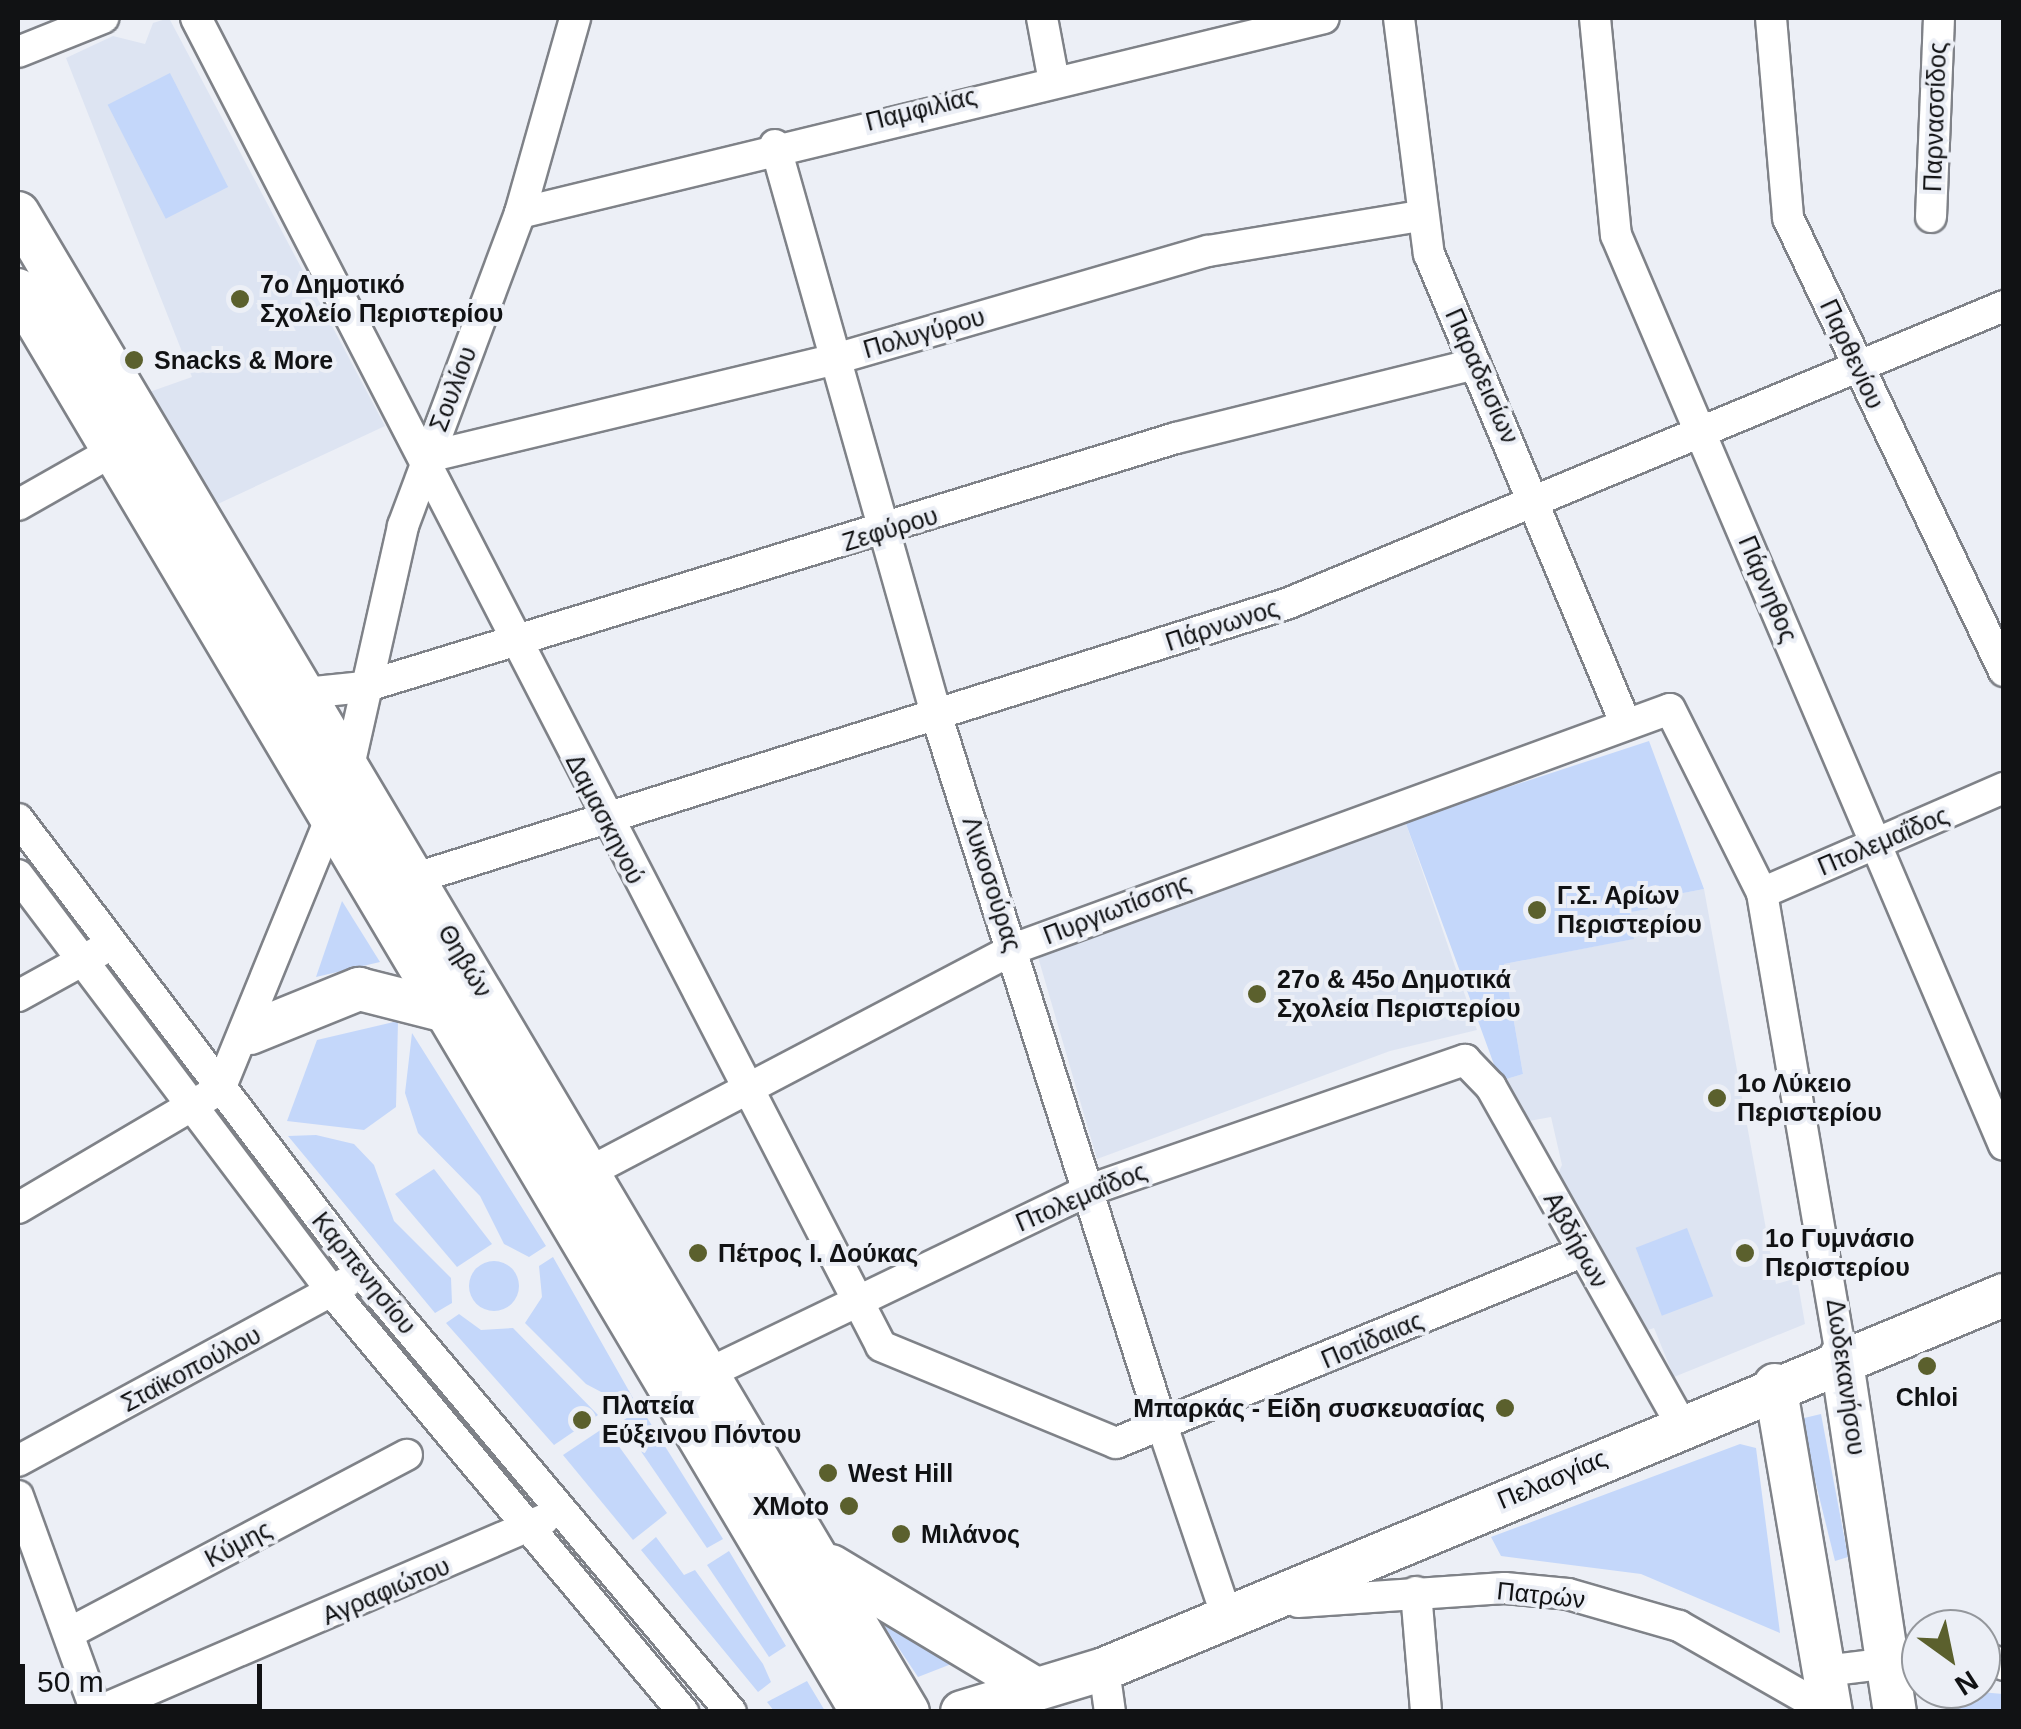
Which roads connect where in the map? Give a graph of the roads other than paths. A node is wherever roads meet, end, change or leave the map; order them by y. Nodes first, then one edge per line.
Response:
1 (103, 18) edge
2 (196, 18) edge
3 (575, 18) edge
4 (1042, 18) edge
5 (1324, 18) edge
6 (1399, 18) edge
7 (1595, 18) edge
8 (1771, 18) edge
9 (1939, 18) edge
10 (1248, 26) edge
11 (18, 52) edge
12 (1053, 76) junction
13 (775, 145) junction
14 (18, 213) edge
15 (520, 213) junction
16 (1420, 216) junction
17 (1931, 217) dead end
18 (18, 290) edge
19 (2004, 306) edge
20 (832, 360) junction
21 (1475, 364) junction
22 (1857, 364) junction
23 (1700, 430) junction
24 (113, 451) junction
25 (428, 457) junction
26 (1538, 500) junction
27 (18, 505) edge
28 (882, 532) junction
29 (520, 642) junction
30 (2004, 671) edge
31 (364, 687) junction
32 (304, 693) junction
33 (1670, 709) joint
34 (938, 717) junction
35 (1624, 720) junction
36 (348, 766) junction
37 (2004, 788) edge
38 (331, 817) junction
39 (602, 817) junction
40 (18, 819) edge
41 (1876, 843) junction
42 (18, 874) edge
43 (416, 878) junction
44 (1762, 893) junction
45 (111, 944) junction
46 (1014, 949) junction
47 (83, 962) junction
48 (18, 996) edge
49 (446, 1011) junction
50 (250, 1032) junction
51 (1465, 1060) joint
52 (220, 1088) junction
53 (746, 1090) junction
54 (193, 1110) junction
55 (2004, 1145) edge
56 (591, 1171) junction
57 (1092, 1189) junction
58 (18, 1208) edge
59 (1582, 1252) junction
60 (360, 1271) junction
61 (334, 1294) junction
62 (2004, 1295) edge
63 (856, 1298) junction
64 (1841, 1356) junction
65 (711, 1372) junction
66 (1775, 1384) junction
67 (1681, 1424) junction
68 (1162, 1428) junction
69 (406, 1455) dead end
70 (18, 1460) edge
71 (18, 1496) edge
72 (558, 1506) junction
73 (531, 1530) junction
74 (825, 1562) junction
75 (1416, 1592) junction
76 (1227, 1617) junction
77 (68, 1633) junction
78 (1901, 1642) edge
79 (1901, 1663) edge
80 (1104, 1669) junction
81 (1901, 1684) edge
82 (1829, 1698) edge
83 (1035, 1700) edge
84 (96, 1712) edge
85 (683, 1712) edge
86 (731, 1712) edge
87 (862, 1712) edge
88 (908, 1712) edge
89 (962, 1712) edge
90 (1110, 1712) edge
91 (1426, 1712) edge
92 (1896, 1712) edge

1 - 11 street
2 - 25 street, Δαμασκηνού
3 - 15 street, Σουλίου
4 - 12 street
5 - 10 street, Παμφιλίας
6 - 16 street, Παραδεισίων
7 - 23 street, Πάρνηθος
8 - 22 street, Παρθενίου
9 - 17 street, Παρνασσίδος
10 - 12 street, Παμφιλίας
12 - 13 street, Παμφιλίας
13 - 15 street, Παμφιλίας
13 - 20 street, Λυκοσούρας
14 - 32 main road, Θηβών
15 - 25 street, Σουλίου
16 - 20 street, Πολυγύρου
16 - 21 street, Παραδεισίων
18 - 24 main road, Θηβών
19 - 22 street, Πάρνωνος
20 - 25 street, Πολυγύρου
20 - 28 street, Λυκοσούρας
21 - 26 street, Παραδεισίων
21 - 28 street, Ζεφύρου
22 - 23 street, Πάρνωνος
22 - 30 street, Παρθενίου
23 - 26 street, Πάρνωνος
23 - 41 street, Πάρνηθος
24 - 27 street
24 - 38 main road, Θηβών
25 - 29 street, Δαμασκηνού
25 - 31 street, Σουλίου
26 - 34 street, Πάρνωνος
26 - 35 street, Παραδεισίων
28 - 29 street, Ζεφύρου
28 - 34 street, Λυκοσούρας
29 - 31 street, Ζεφύρου
29 - 39 street, Δαμασκηνού
31 - 32 street, Ζεφύρου
31 - 36 street, Σουλίου
32 - 36 main road, Θηβών
33 - 35 street, Πυργιωτίσσης
33 - 44 street, Δωδεκανήσου
34 - 39 street, Πάρνωνος
34 - 46 street, Λυκοσούρας
35 - 46 street, Πυργιωτίσσης
36 - 43 main road, Θηβών
37 - 41 street, Πτολεμαΐδος
38 - 49 main road, Θηβών
38 - 50 street
39 - 43 street, Πάρνωνος
39 - 53 street, Δαμασκηνού
40 - 45 street, Καρπενησίου
41 - 44 street, Πτολεμαΐδος
41 - 55 street, Πάρνηθος
42 - 47 street, Καρπενησίου
43 - 56 main road, Θηβών
44 - 64 street, Δωδεκανήσου
45 - 47 street
45 - 52 street, Καρπενησίου
46 - 53 street, Πυργιωτίσσης
46 - 57 street, Λυκοσούρας
47 - 48 street
47 - 54 street, Καρπενησίου
49 - 50 main road
49 - 87 main road, Θηβών
50 - 52 street
51 - 57 street, Πτολεμαΐδος
51 - 59 street, Αβδήρων
52 - 54 street
52 - 60 street, Καρπενησίου
53 - 56 street, Πυργιωτίσσης
53 - 63 street, Δαμασκηνού
54 - 58 street
54 - 61 street, Καρπενησίου
56 - 65 main road, Θηβών
57 - 63 street, Πτολεμαΐδος
57 - 68 street, Λυκοσούρας
59 - 67 street, Αβδήρων
59 - 68 street, Ποτίδαιας
60 - 61 street, Σταϊκοπούλου
60 - 72 street, Καρπενησίου
61 - 70 street, Σταϊκοπούλου
61 - 73 street, Καρπενησίου
62 - 64 main road, Πελασγίας
63 - 65 street, Πτολεμαΐδος
63 - 68 street, Δαμασκηνού
64 - 66 main road, Πελασγίας
64 - 78 main road, Δωδεκανήσου
65 - 74 main road, Θηβών
66 - 67 main road, Πελασγίας
66 - 82 main road
67 - 76 main road, Πελασγίας
68 - 76 street, Λυκοσούρας
69 - 77 street, Κύμης
71 - 77 street
72 - 73 street, Αγραφιώτου
72 - 86 street, Καρπενησίου
73 - 84 street, Αγραφιώτου
73 - 85 street, Καρπενησίου
74 - 83 main road
74 - 88 main road, Θηβών
75 - 76 street, Πατρών
75 - 82 street, Πατρών
75 - 91 street
76 - 80 main road, Πελασγίας
77 - 84 street
79 - 82 street
80 - 83 main road, Πελασγίας
80 - 90 street
81 - 92 main road, Δωδεκανήσου
83 - 89 main road, Πελασγίας

